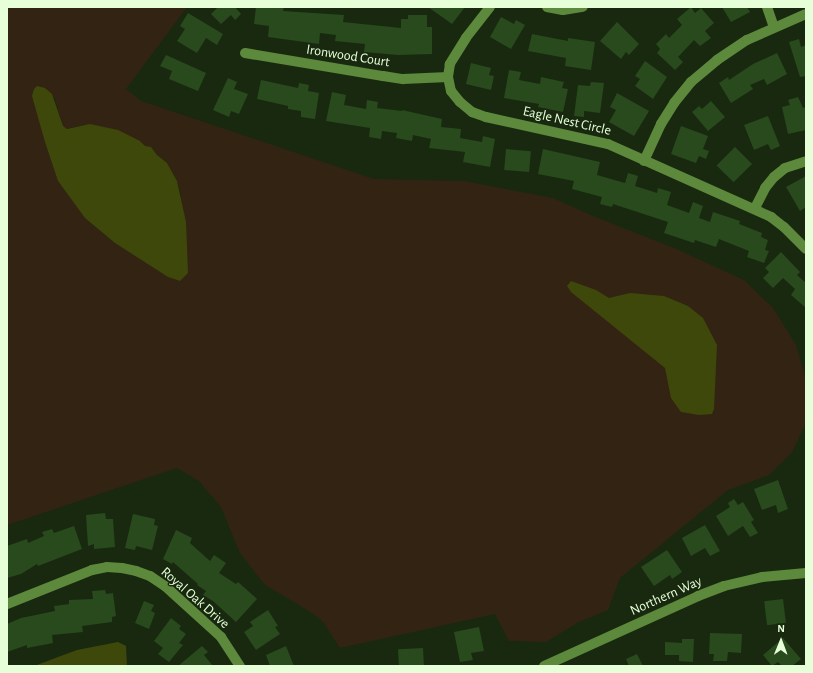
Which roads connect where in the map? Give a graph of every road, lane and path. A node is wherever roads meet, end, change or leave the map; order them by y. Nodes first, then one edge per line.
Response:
1 (490, 7) edge
2 (546, 7) edge
3 (583, 7) edge
4 (766, 7) edge
5 (806, 14) edge
6 (774, 27) junction
7 (245, 53) dead end
8 (448, 77) junction
9 (644, 161) junction
10 (806, 161) edge
11 (755, 208) junction
12 (806, 249) edge
13 (806, 573) edge
14 (7, 604) edge
15 (240, 666) edge
16 (544, 666) edge

1 - 8 street
2 - 3 street
4 - 6 street
5 - 6 street
6 - 9 street
7 - 8 street, Ironwood Court
8 - 9 street, Eagle Nest Circle
9 - 11 street, Eagle Nest Circle
10 - 11 street
11 - 12 street, Eagle Nest Circle
13 - 16 street, Northern Way
14 - 15 street, Royal Oak Drive

